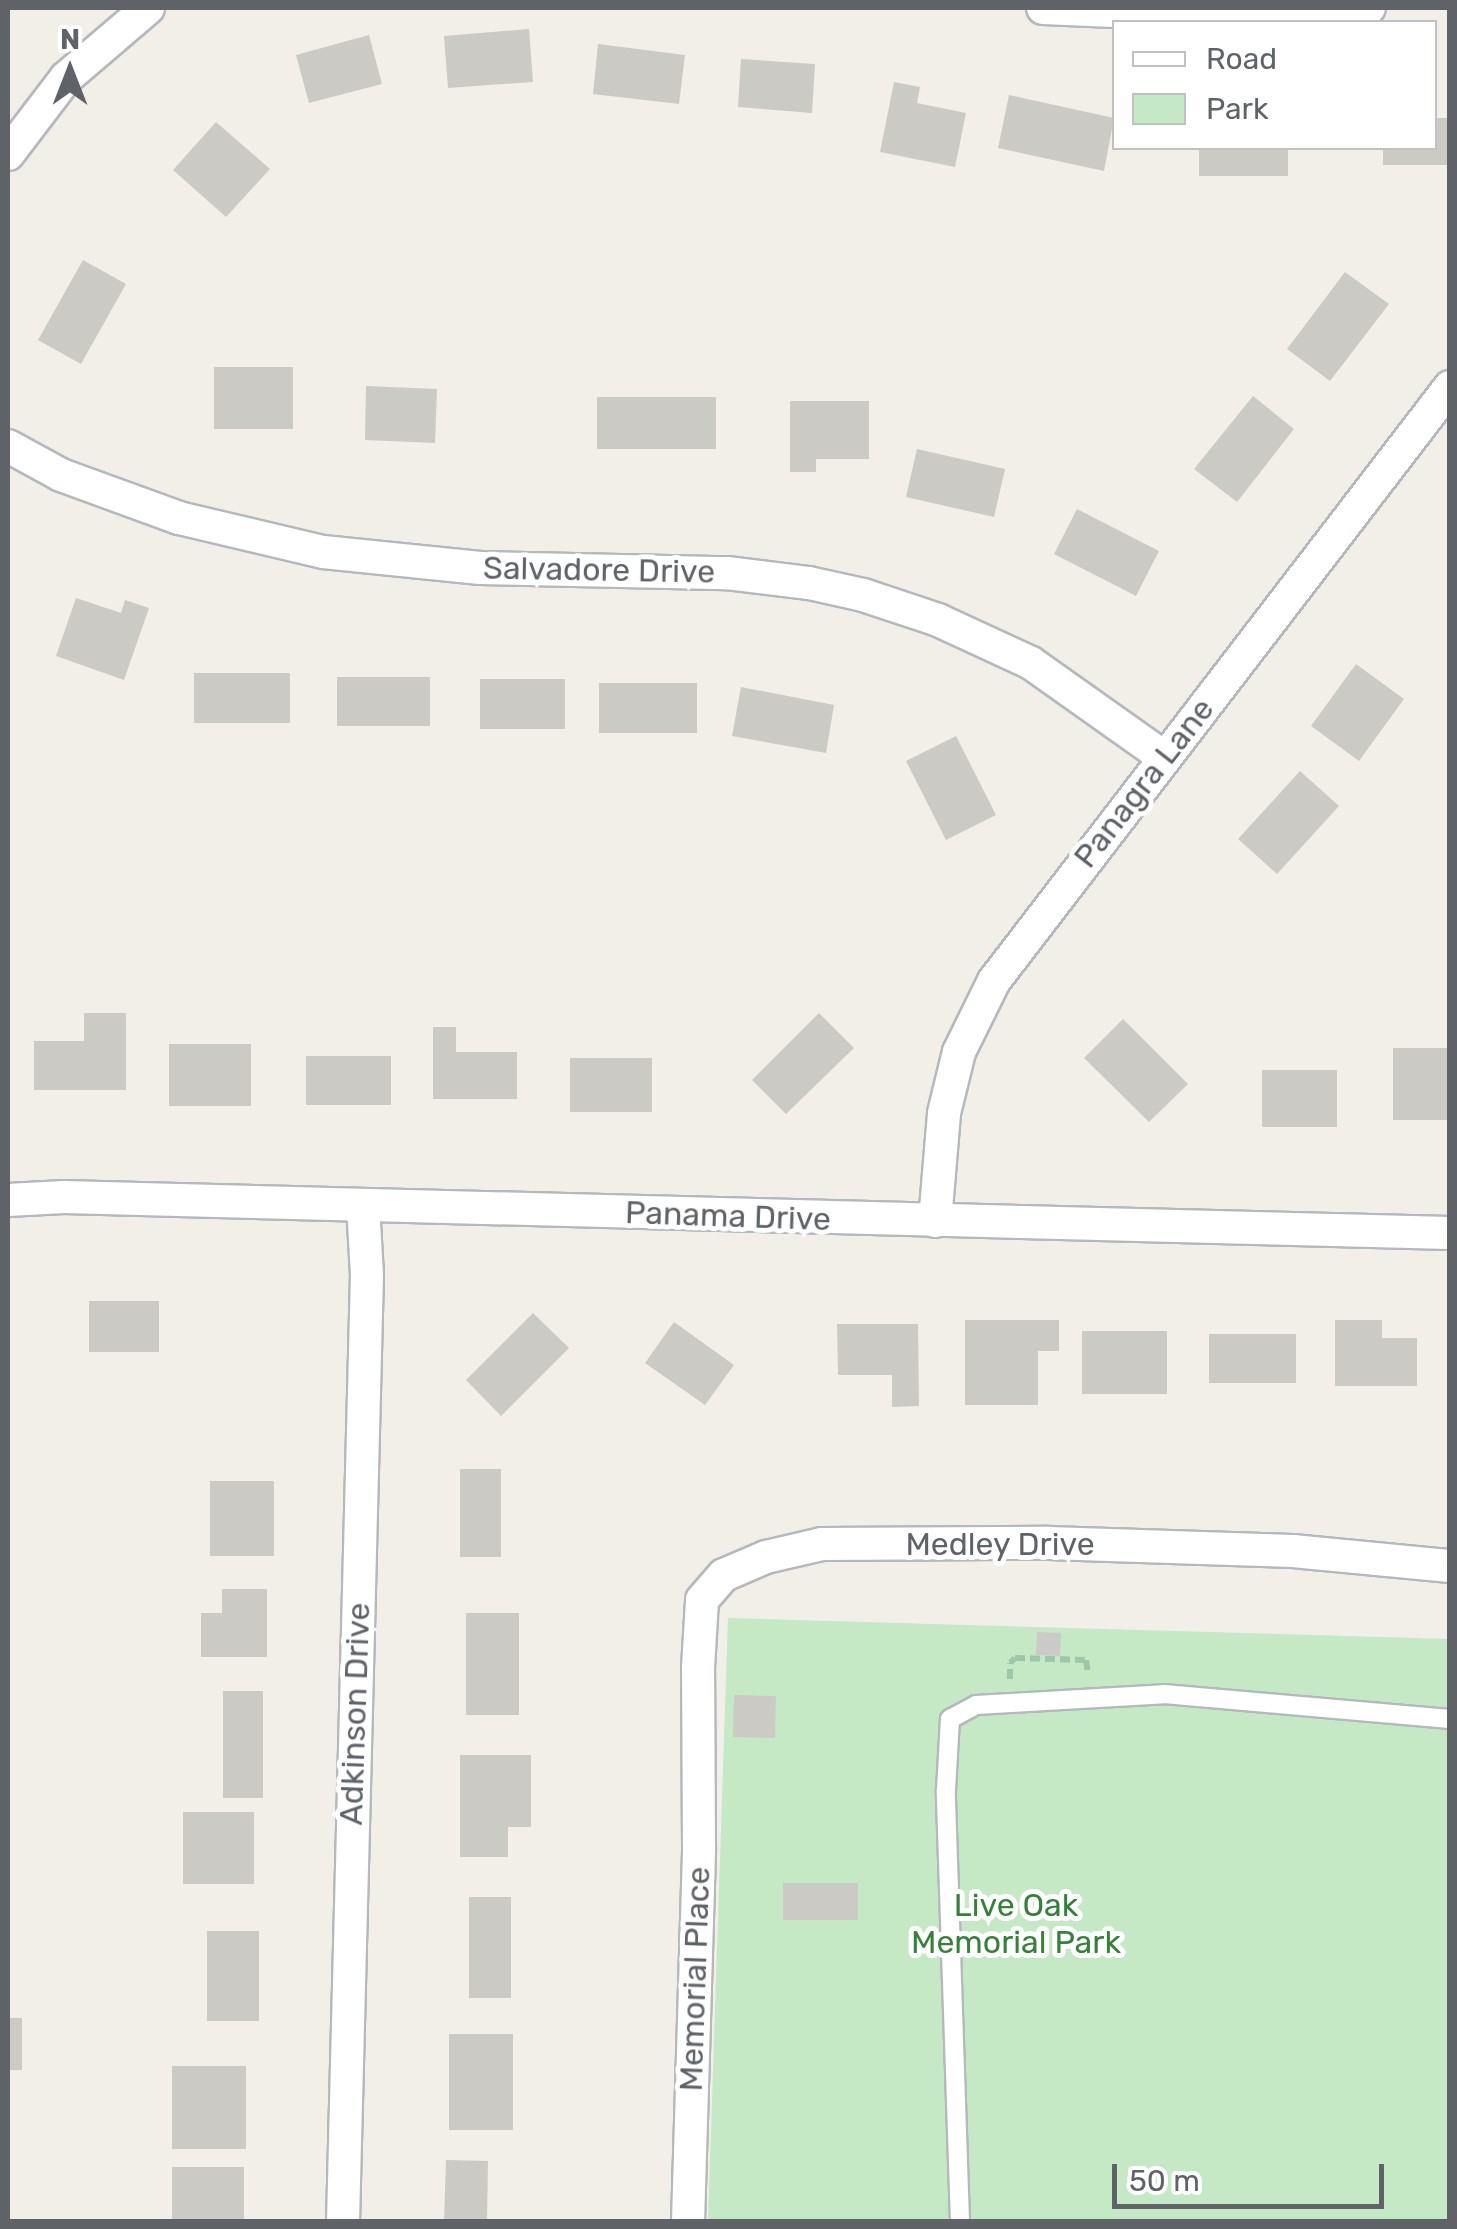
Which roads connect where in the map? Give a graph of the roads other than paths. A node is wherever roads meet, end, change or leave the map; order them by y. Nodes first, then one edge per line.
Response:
1 (148, 8) edge
2 (1043, 8) edge
3 (1369, 8) edge
4 (8, 154) edge
5 (1450, 387) edge
6 (8, 446) edge
7 (1164, 757) junction
8 (8, 1200) edge
9 (363, 1206) junction
10 (935, 1221) junction
11 (1450, 1233) edge
12 (1450, 1566) edge
13 (1450, 1719) edge
14 (698, 1736) joint
15 (342, 2222) edge
16 (688, 2222) edge
17 (960, 2222) edge

1 - 4 street
2 - 3 street
5 - 7 street, Panagra Lane
6 - 7 street, Salvadore Drive
7 - 10 street, Panagra Lane
8 - 9 street, Panama Drive
9 - 10 street, Panama Drive
9 - 15 street, Adkinson Drive
10 - 11 street, Panama Drive
12 - 14 street, Medley Drive
13 - 17 lane
14 - 16 street, Memorial Place

